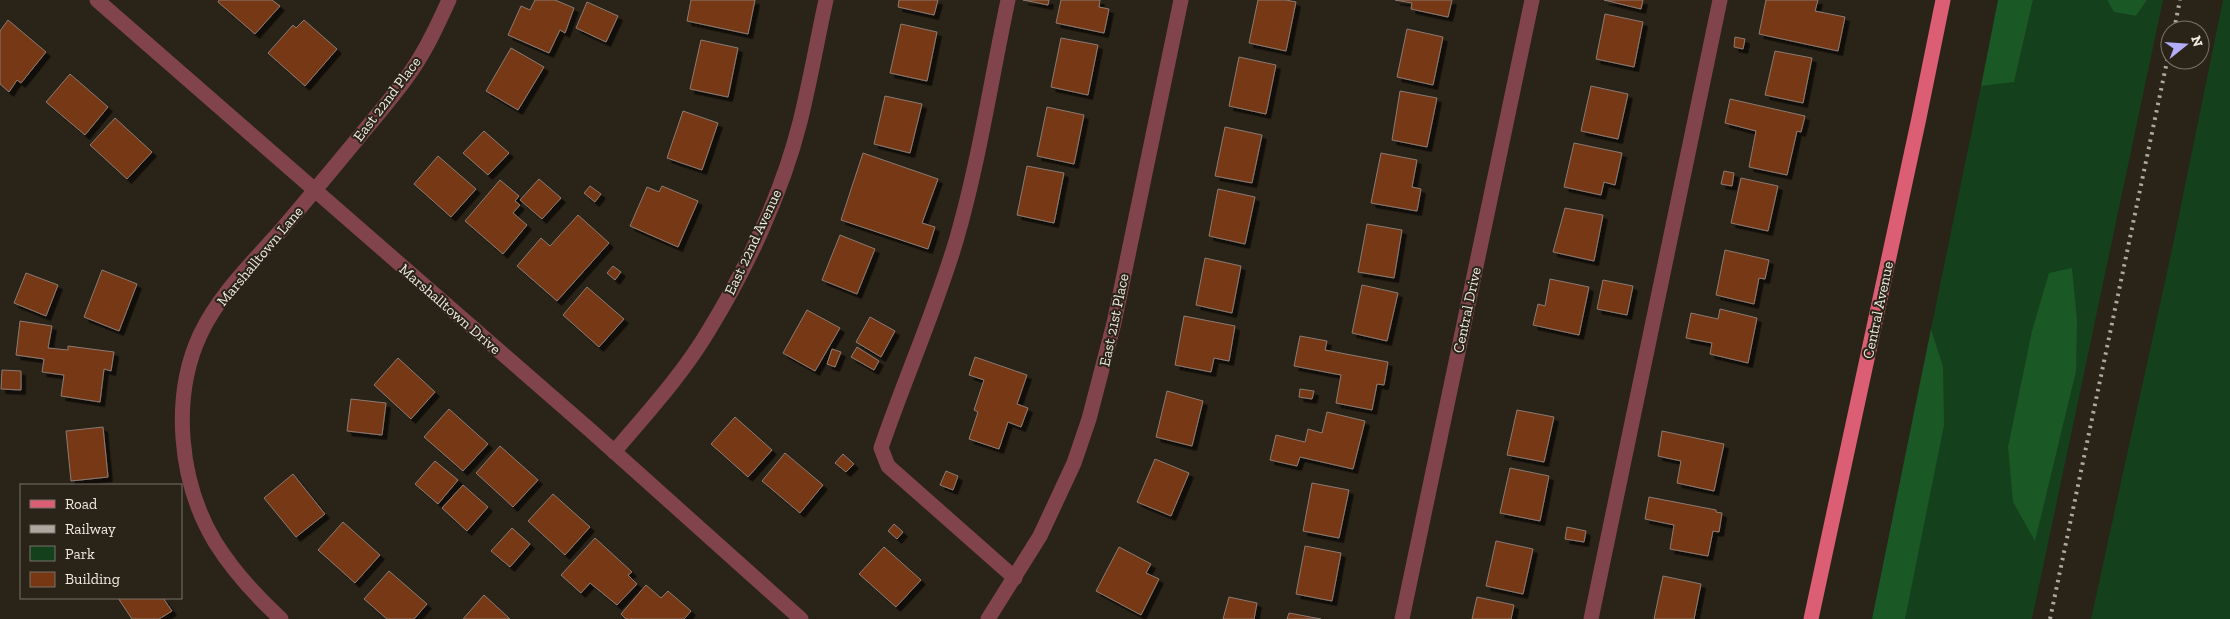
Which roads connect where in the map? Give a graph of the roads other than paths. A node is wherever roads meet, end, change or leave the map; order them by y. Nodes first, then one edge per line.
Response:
1 (97, 0) edge
2 (449, 0) edge
3 (826, 0) edge
4 (1008, 0) edge
5 (1181, 0) edge
6 (1532, 0) edge
7 (1720, 0) edge
8 (1942, 0) edge
9 (315, 191) junction
10 (614, 452) junction
11 (1015, 578) junction
12 (281, 619) edge
13 (801, 619) edge
14 (988, 619) edge
15 (1402, 619) edge
16 (1590, 619) edge
17 (1812, 619) edge

1 - 9 street, Marshalltown Drive
2 - 9 street, East 22nd Place
3 - 10 street, East 22nd Avenue
4 - 11 street
5 - 11 street, East 21st Place
6 - 15 street, Central Drive
7 - 16 street
8 - 17 main road, Central Avenue
9 - 10 street, Marshalltown Drive
9 - 12 street, Marshalltown Lane
10 - 13 street, Marshalltown Drive
11 - 14 street, East 21st Place

